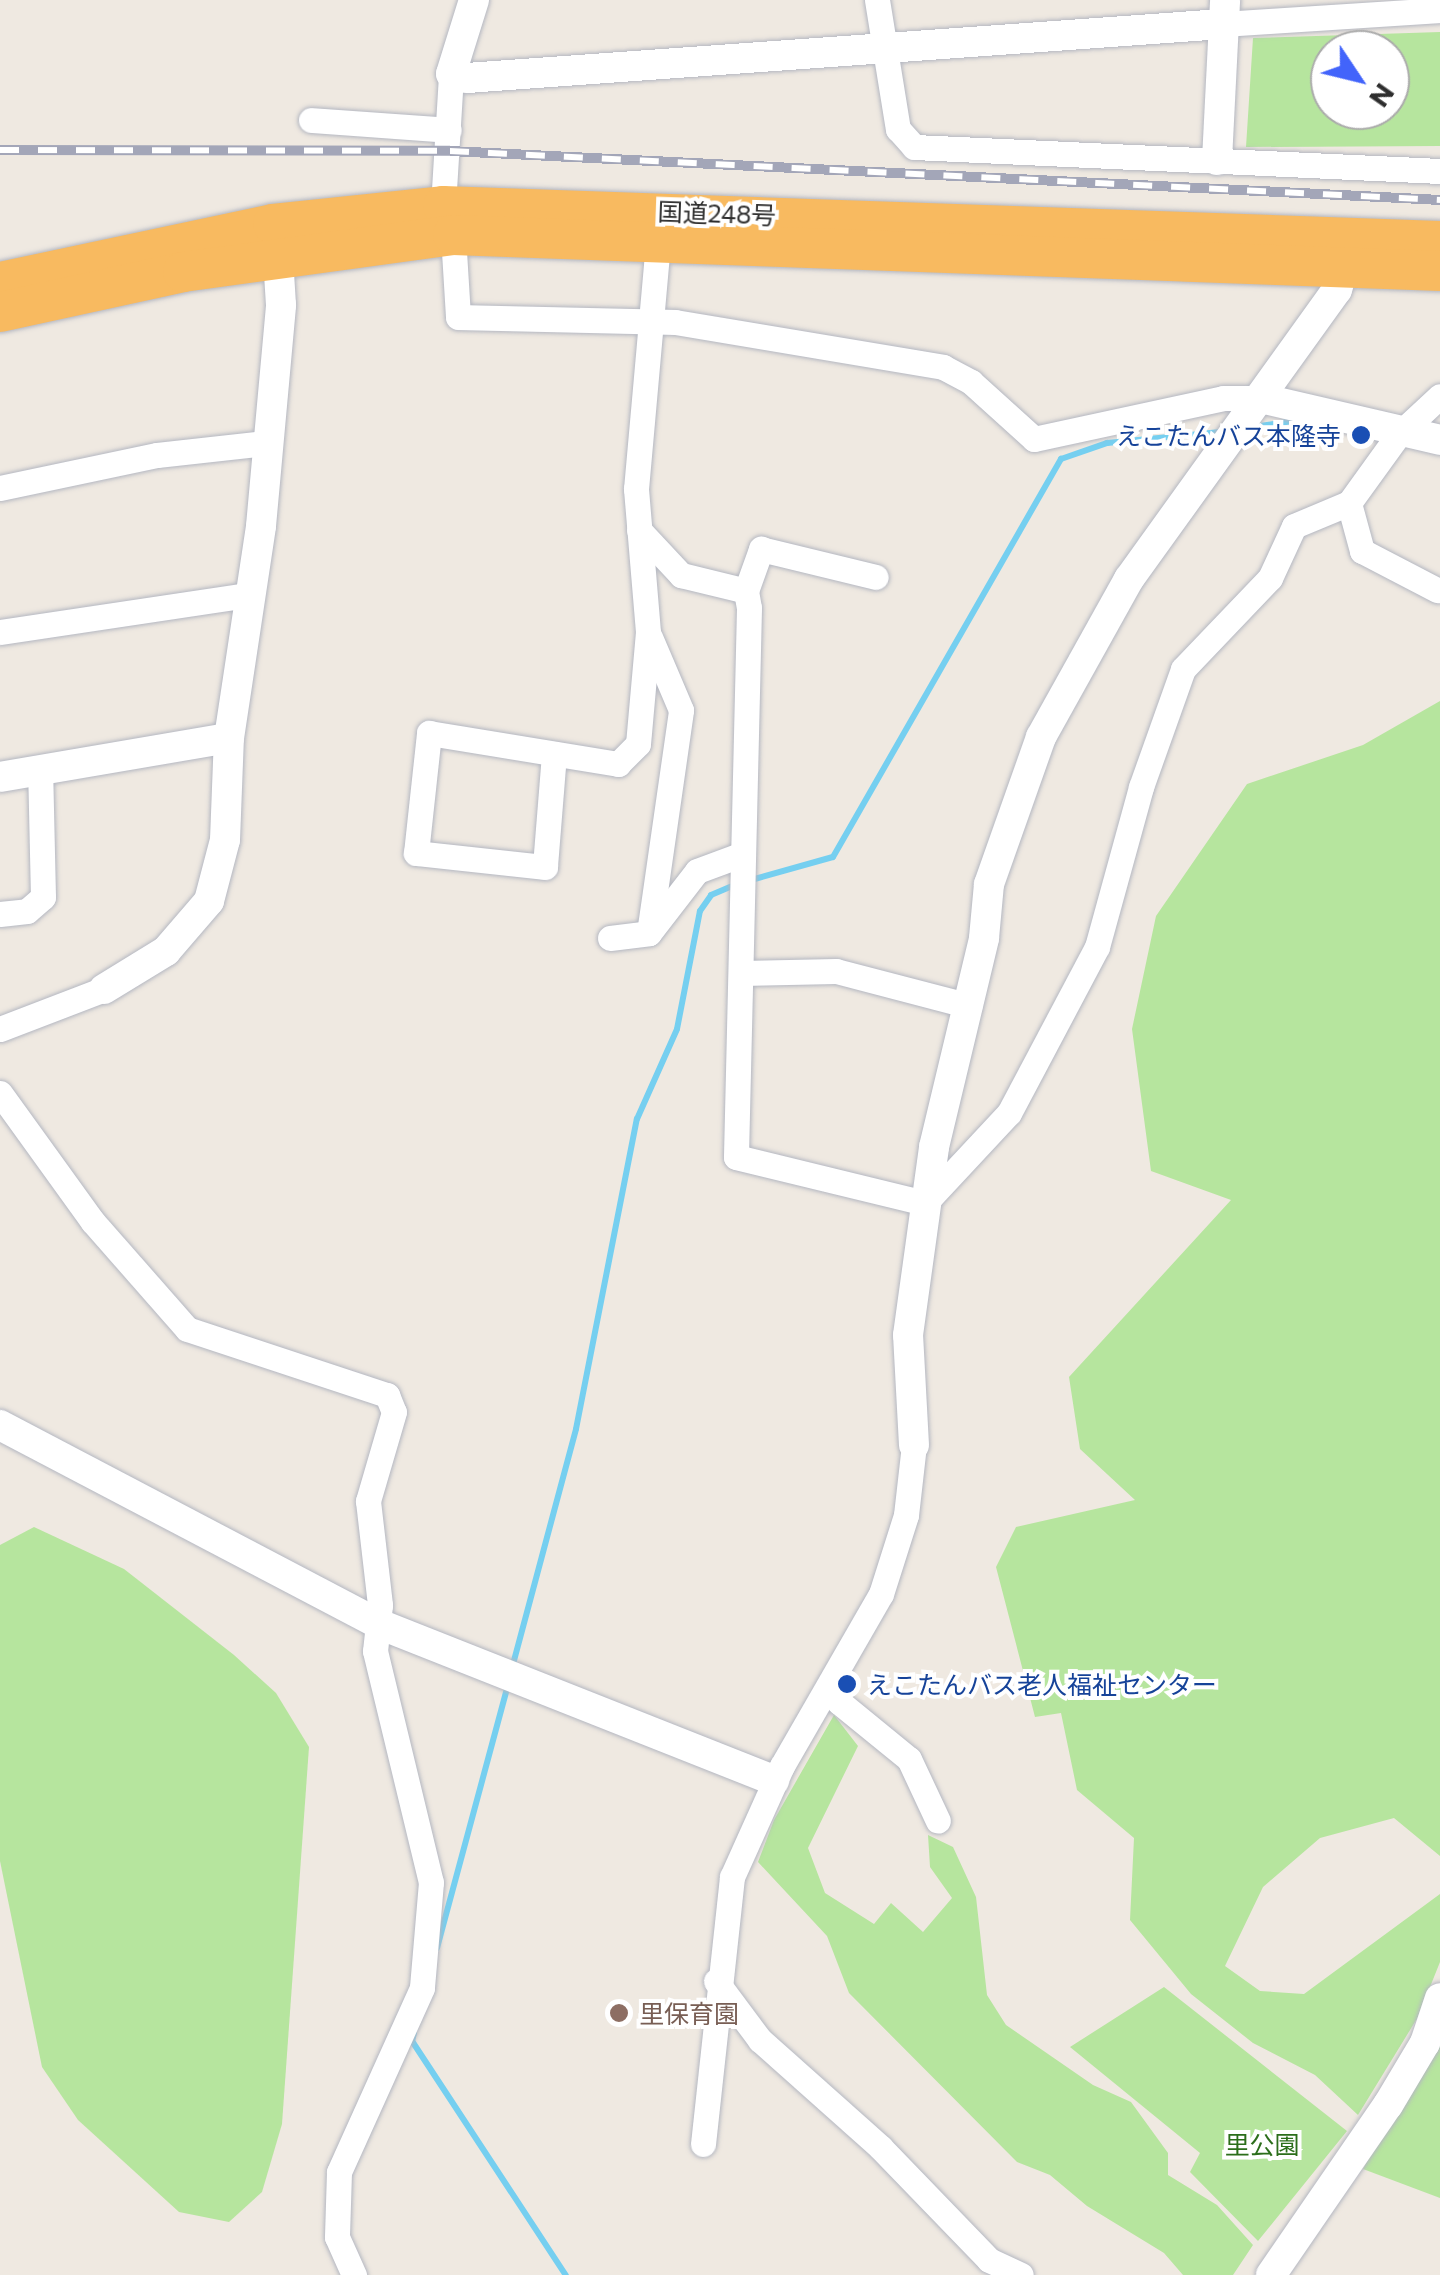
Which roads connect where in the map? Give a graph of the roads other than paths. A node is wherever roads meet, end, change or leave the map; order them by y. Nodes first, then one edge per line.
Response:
1 (474, 0) edge
2 (877, 0) edge
3 (1440, 10) edge
4 (1224, 12) edge
5 (884, 48) junction
6 (450, 74) junction
7 (311, 120) dead end
8 (448, 130) junction
9 (1217, 160) junction
10 (1440, 171) edge
11 (448, 221) junction
12 (659, 226) junction
13 (1440, 241) edge
14 (1349, 253) junction
15 (278, 257) junction
16 (1440, 272) edge
17 (0, 282) edge
18 (0, 312) edge
19 (648, 320) junction
20 (1254, 408) junction
21 (1435, 417) edge
22 (1398, 436) junction
23 (265, 443) junction
24 (0, 488) edge
25 (1349, 503) junction
26 (638, 530) junction
27 (876, 577) dead end
28 (1437, 590) dead end
29 (746, 592) junction
30 (249, 594) junction
31 (0, 632) edge
32 (648, 632) junction
33 (229, 738) junction
34 (554, 754) junction
35 (40, 769) junction
36 (0, 777) edge
37 (740, 856) junction
38 (0, 914) edge
39 (649, 933) junction
40 (610, 938) dead end
41 (741, 973) junction
42 (104, 989) joint
43 (970, 1006) junction
44 (0, 1029) edge
45 (0, 1093) edge
46 (925, 1203) junction
47 (0, 1425) edge
48 (914, 1445) joint
49 (379, 1624) junction
50 (832, 1686) junction
51 (774, 1780) junction
52 (938, 1821) dead end
53 (716, 1981) junction
54 (1440, 1998) edge
55 (703, 2144) dead end
56 (354, 2275) edge
57 (1020, 2275) edge
58 (1271, 2275) edge

1 - 6 street
2 - 5 street
3 - 4 street
4 - 5 street
4 - 9 street
5 - 6 street
5 - 9 street
6 - 8 street
7 - 8 street
8 - 11 street
9 - 10 street
11 - 12 highway, 国道248号
11 - 15 highway, 国道248号
11 - 17 highway, 国道248号
11 - 19 street
12 - 14 highway, 国道248号
12 - 19 street
13 - 14 highway, 国道248号
14 - 16 highway, 国道248号
14 - 20 street
15 - 18 highway, 国道248号
15 - 23 street
19 - 20 street
19 - 26 street
20 - 22 street
20 - 43 street
21 - 22 street
22 - 25 street
23 - 24 street
23 - 30 street
25 - 28 street
25 - 46 street
26 - 29 street
26 - 32 street
27 - 29 street
29 - 37 street
30 - 31 street
30 - 33 street
32 - 34 street
32 - 39 street
33 - 35 street
33 - 42 street
34 - 34 street
35 - 36 street
35 - 38 street
37 - 39 street
37 - 41 street
39 - 40 street
41 - 43 street
41 - 46 street
42 - 44 street
43 - 46 street
45 - 49 street
46 - 48 street
47 - 49 street
48 - 50 street
49 - 51 street
49 - 56 street
50 - 51 street
50 - 52 street
51 - 53 street
53 - 55 street
53 - 57 street
54 - 58 street

